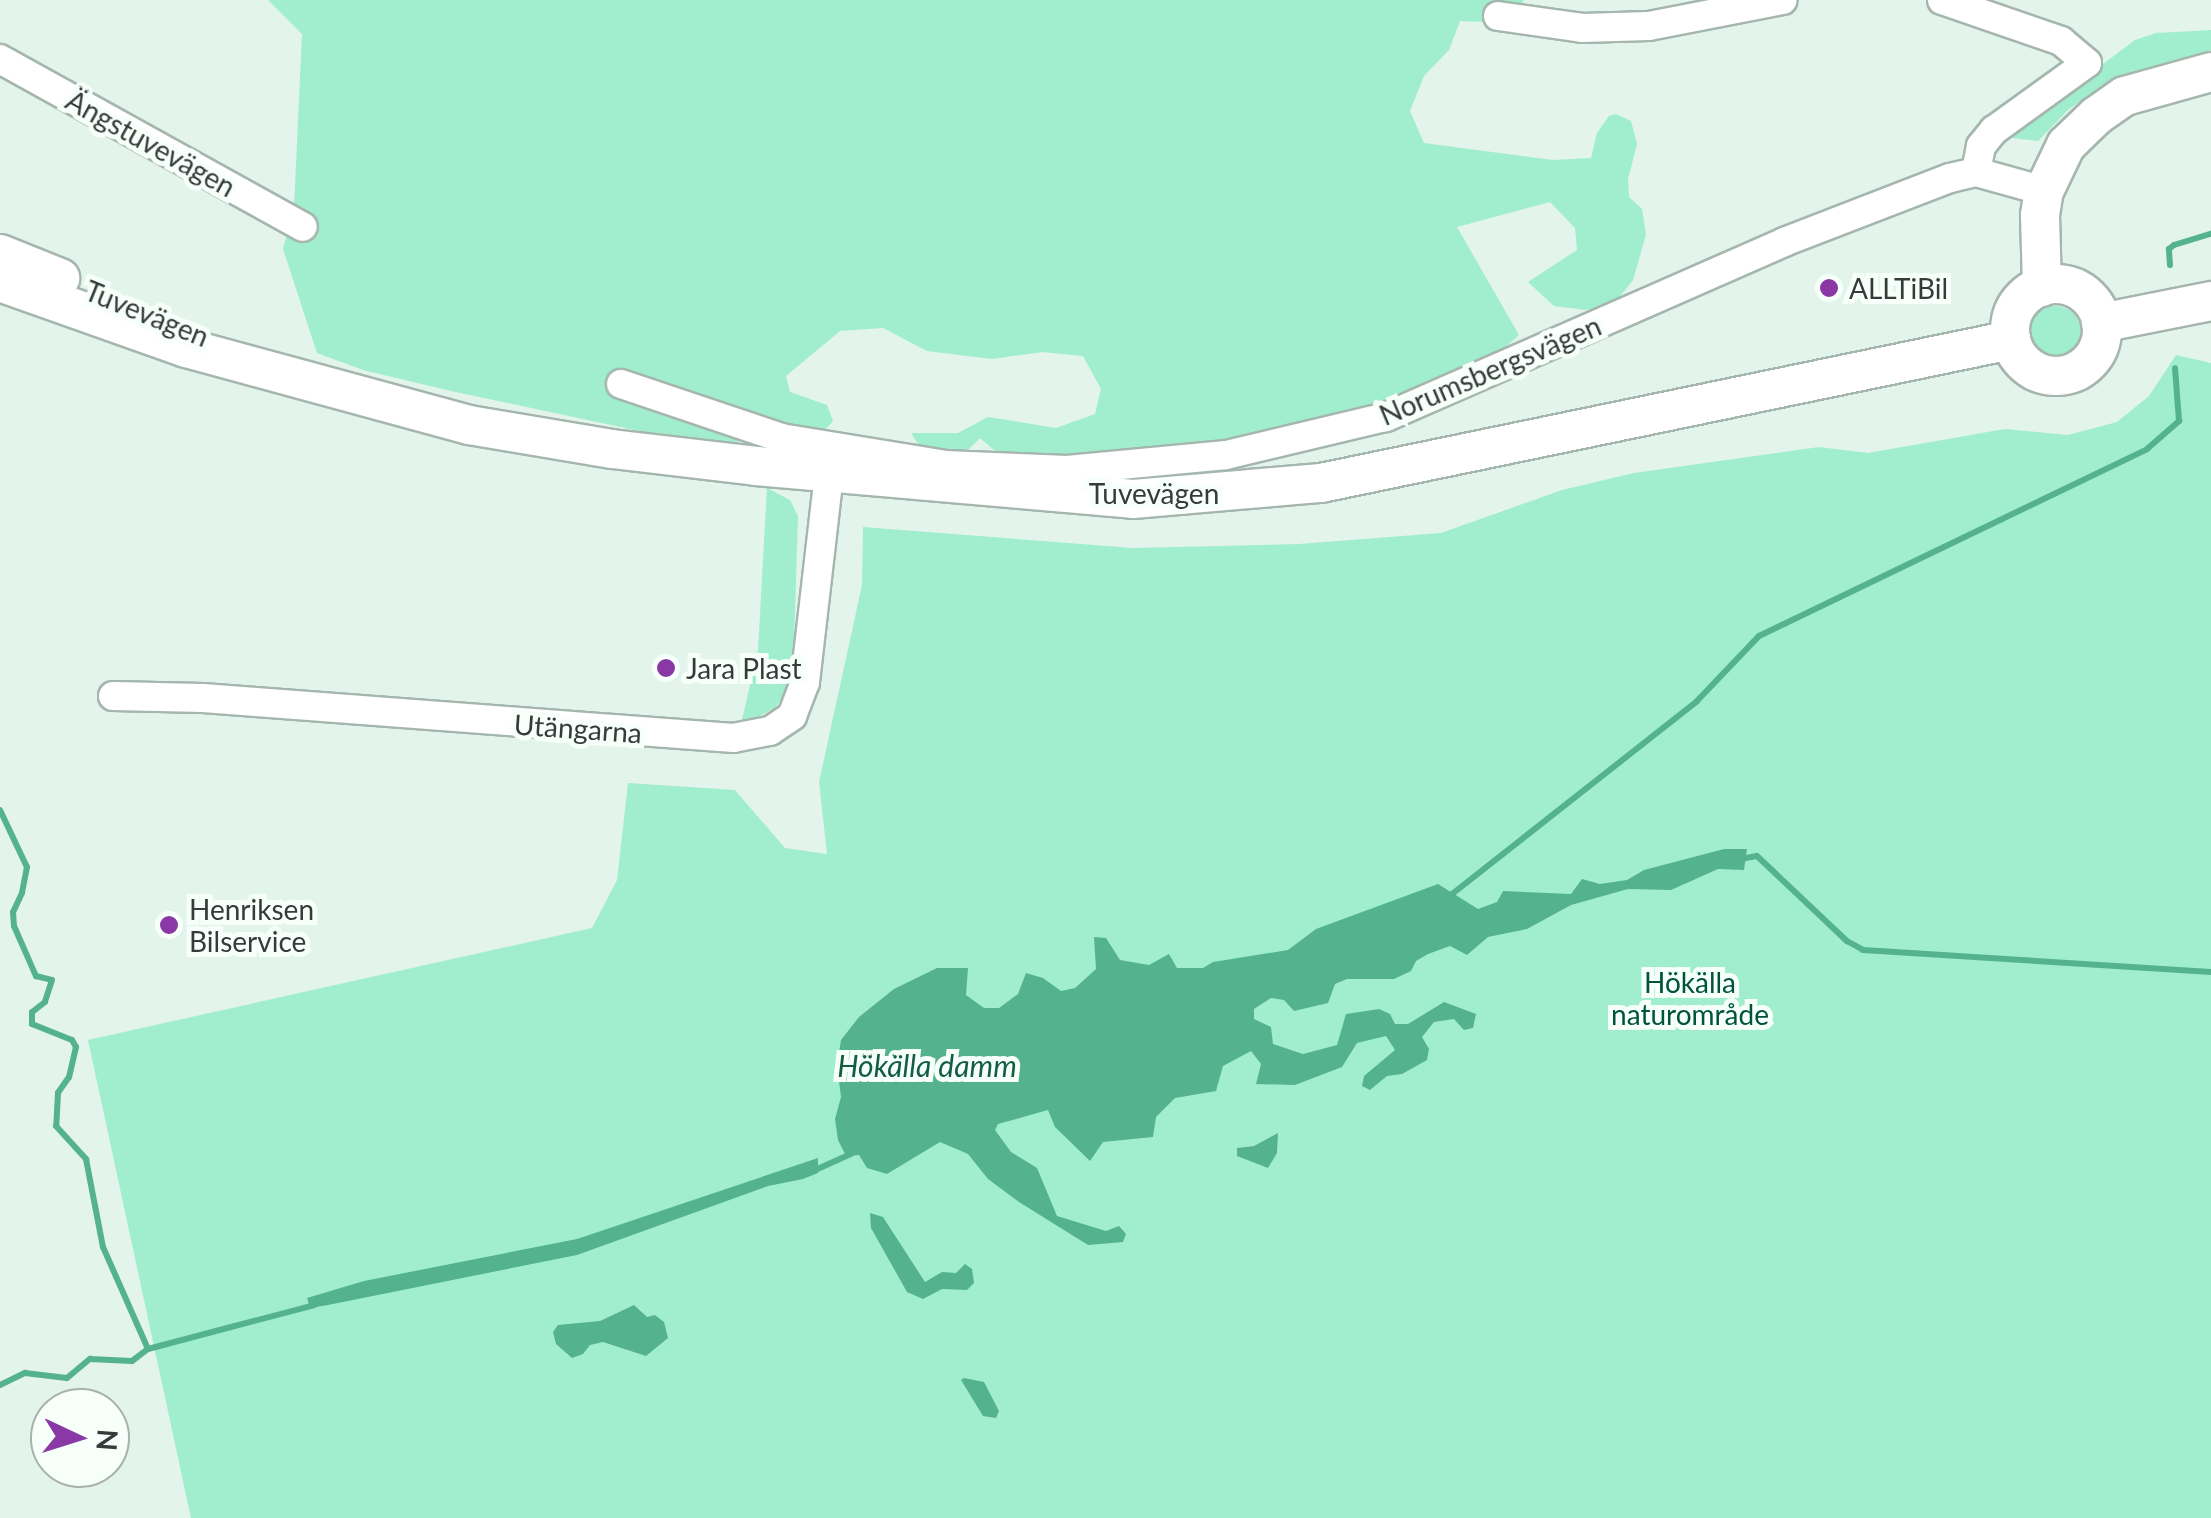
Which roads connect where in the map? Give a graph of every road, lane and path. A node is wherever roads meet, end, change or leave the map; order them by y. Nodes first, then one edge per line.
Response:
1 (1783, 0) edge
2 (1942, 0) edge
3 (1498, 16) dead end
4 (0, 59) edge
5 (2211, 72) edge
6 (1976, 172) junction
7 (2044, 191) junction
8 (303, 227) dead end
9 (0, 254) edge
10 (0, 282) edge
11 (2042, 287) junction
12 (2211, 301) edge
13 (2101, 323) junction
14 (2012, 340) junction
15 (293, 375) junction
16 (621, 384) dead end
17 (828, 474) junction
18 (113, 696) dead end

1 - 3 street
2 - 6 street
4 - 8 street, Ängstuvevägen
5 - 7 main road
6 - 7 street
6 - 16 street, Norumsbergsvägen
7 - 11 main road
9 - 15 main road, Tuvevägen
10 - 15 main road, Tuvevägen
11 - 13 main road
11 - 14 main road
12 - 13 main road
13 - 14 main road
14 - 17 main road, Tuvevägen
15 - 17 main road, Tuvevägen
17 - 18 street, Utängarna

